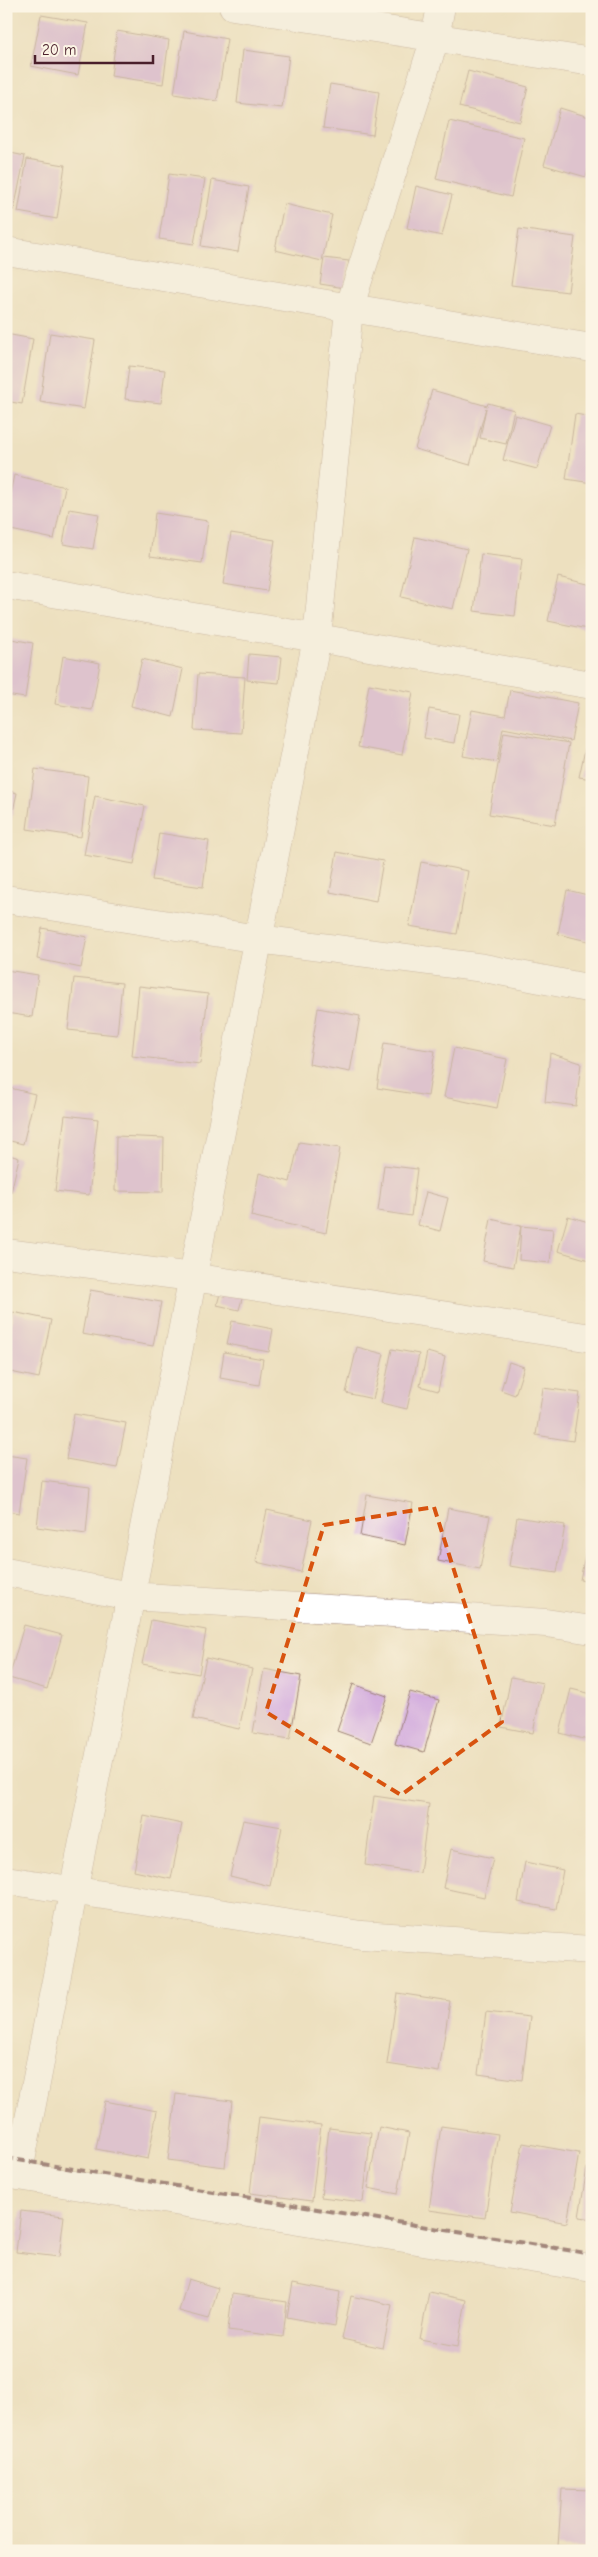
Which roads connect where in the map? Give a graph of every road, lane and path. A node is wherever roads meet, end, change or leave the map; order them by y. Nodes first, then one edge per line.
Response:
1 (233, 6) edge
2 (441, 6) edge
3 (435, 38) junction
4 (592, 62) edge
5 (6, 251) edge
6 (349, 309) junction
7 (592, 348) edge
8 (6, 585) edge
9 (317, 638) junction
10 (592, 685) edge
11 (6, 899) edge
12 (258, 939) junction
13 (592, 989) edge
14 (6, 1253) edge
15 (192, 1277) junction
16 (592, 1338) edge
17 (6, 1572) edge
18 (130, 1596) junction
19 (592, 1630) edge
20 (6, 1880) edge
21 (73, 1890) junction
22 (592, 1950) edge
23 (12, 2175) edge
24 (592, 2268) edge

1 - 3 street
2 - 3 street
3 - 4 street
3 - 6 street
5 - 6 street
6 - 7 street
6 - 9 street
8 - 9 street
9 - 10 street
9 - 12 street
11 - 12 street
12 - 13 street
12 - 15 street
14 - 15 street
15 - 16 street
15 - 18 street
17 - 18 street
18 - 19 street
18 - 21 street
20 - 21 street
21 - 22 street
21 - 23 street
23 - 24 street

